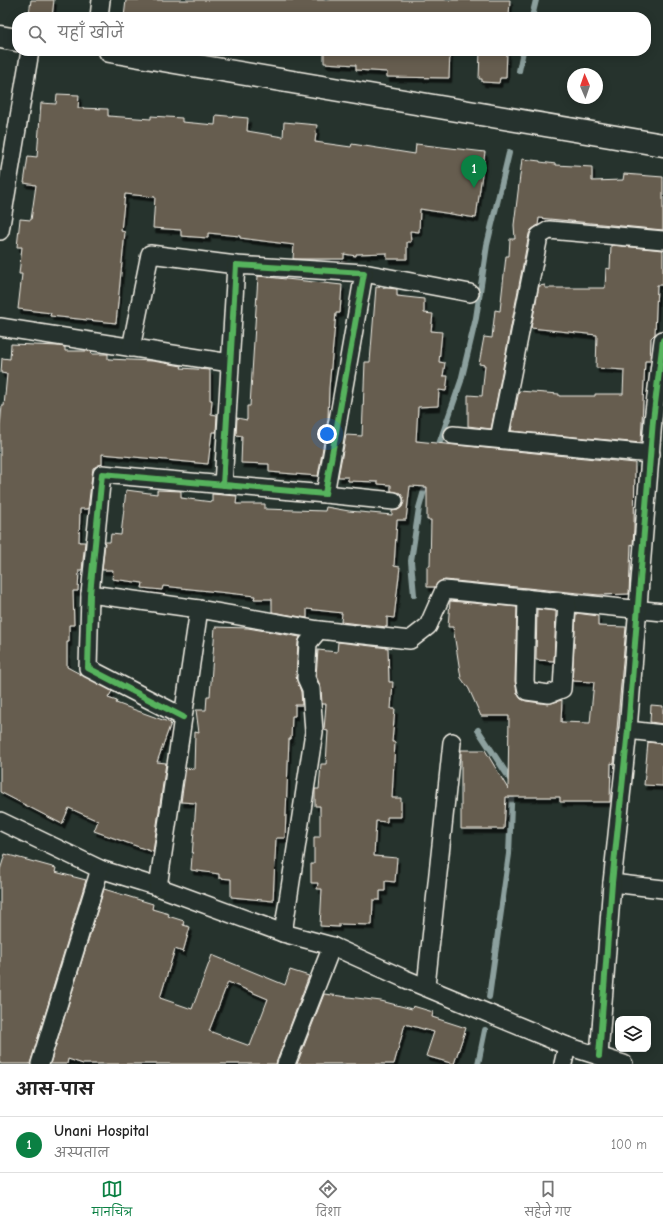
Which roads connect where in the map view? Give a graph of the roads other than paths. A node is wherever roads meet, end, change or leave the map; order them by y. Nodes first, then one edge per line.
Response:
1 (101, 0) edge
2 (100, 12) edge
3 (0, 37) edge
4 (12, 39) edge
5 (29, 56) edge
6 (139, 56) edge
7 (663, 146) edge
8 (0, 226) edge
9 (663, 240) edge
10 (236, 265) junction
11 (364, 273) junction
12 (470, 293) dead end
13 (0, 327) edge
14 (663, 340) edge
15 (131, 348) junction
16 (230, 363) junction
17 (658, 420) edge
18 (453, 435) dead end
19 (499, 439) junction
20 (651, 454) junction
21 (223, 485) junction
22 (325, 494) junction
23 (394, 501) dead end
24 (90, 594) junction
25 (527, 598) junction
26 (566, 602) junction
27 (199, 609) junction
28 (638, 609) junction
29 (663, 612) edge
30 (318, 630) junction
31 (183, 716) junction
32 (628, 730) junction
33 (663, 734) edge
34 (452, 742) dead end
35 (0, 821) edge
36 (100, 869) junction
37 (612, 883) junction
38 (158, 887) junction
39 (663, 889) edge
40 (283, 933) junction
41 (332, 946) junction
42 (426, 986) junction
43 (567, 1046) junction
44 (599, 1056) junction
45 (40, 1064) edge
46 (286, 1064) edge
47 (563, 1064) edge
48 (624, 1064) edge

1 - 2 street
3 - 4 main road
5 - 8 street
6 - 7 main road
9 - 19 street
10 - 11 street
10 - 15 street
10 - 16 street
11 - 12 street
11 - 22 street
13 - 15 street
14 - 17 street
15 - 16 street
16 - 21 street
17 - 20 street
18 - 19 street
19 - 20 street
20 - 28 street
21 - 22 street
21 - 24 street
22 - 23 street
24 - 27 street
24 - 31 street
25 - 26 street
25 - 26 street
25 - 30 street
26 - 28 street
27 - 30 street
27 - 31 street
28 - 29 street
28 - 32 street
30 - 40 street
31 - 38 street
32 - 33 street
32 - 37 street
34 - 42 street
35 - 36 street
36 - 38 street
36 - 45 street
37 - 39 street
37 - 44 street
38 - 40 street
40 - 41 street
41 - 42 street
41 - 46 street
42 - 43 street
43 - 44 street
43 - 47 street
44 - 48 street

